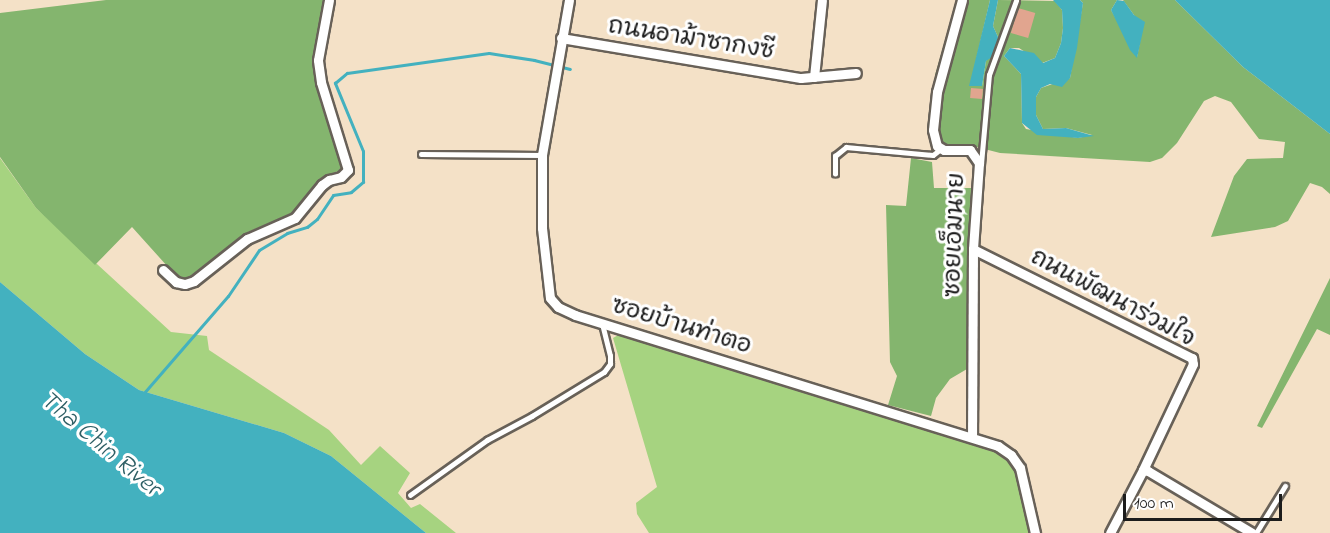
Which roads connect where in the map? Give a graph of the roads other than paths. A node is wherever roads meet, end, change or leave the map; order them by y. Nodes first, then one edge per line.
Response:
1 (329, 0) edge
2 (569, 0) edge
3 (822, 0) edge
4 (962, 0) edge
5 (1016, 1) edge
6 (561, 38) junction
7 (856, 73) dead end
8 (814, 77) junction
9 (942, 148) junction
10 (421, 154) dead end
11 (542, 155) junction
12 (834, 174) dead end
13 (975, 250) junction
14 (163, 270) dead end
15 (602, 323) junction
16 (972, 436) junction
17 (1143, 470) junction
18 (1285, 486) dead end
19 (410, 495) dead end
20 (1035, 533) edge
21 (1110, 533) edge
22 (1254, 533) edge

1 - 14 street
2 - 6 street, ซอยบ้านท่าตอ
3 - 8 street
4 - 9 street, ซอยเอ็มนาย
5 - 13 lane
6 - 8 street, ถนนอาม้าซากงซี
6 - 11 street, ซอยบ้านท่าตอ
7 - 8 street, ถนนอาม้าซากงซี
9 - 12 lane
9 - 13 street, ซอยเอ็มนาย
10 - 11 lane
11 - 15 street, ซอยบ้านท่าตอ
13 - 16 street, ซอยเอ็มนาย
13 - 17 street, ถนนพัฒนาร่วมใจ
15 - 16 street, ซอยบ้านท่าตอ
15 - 19 lane
16 - 20 street, ซอยบ้านท่าตอ
17 - 21 street
17 - 22 street
18 - 22 lane

